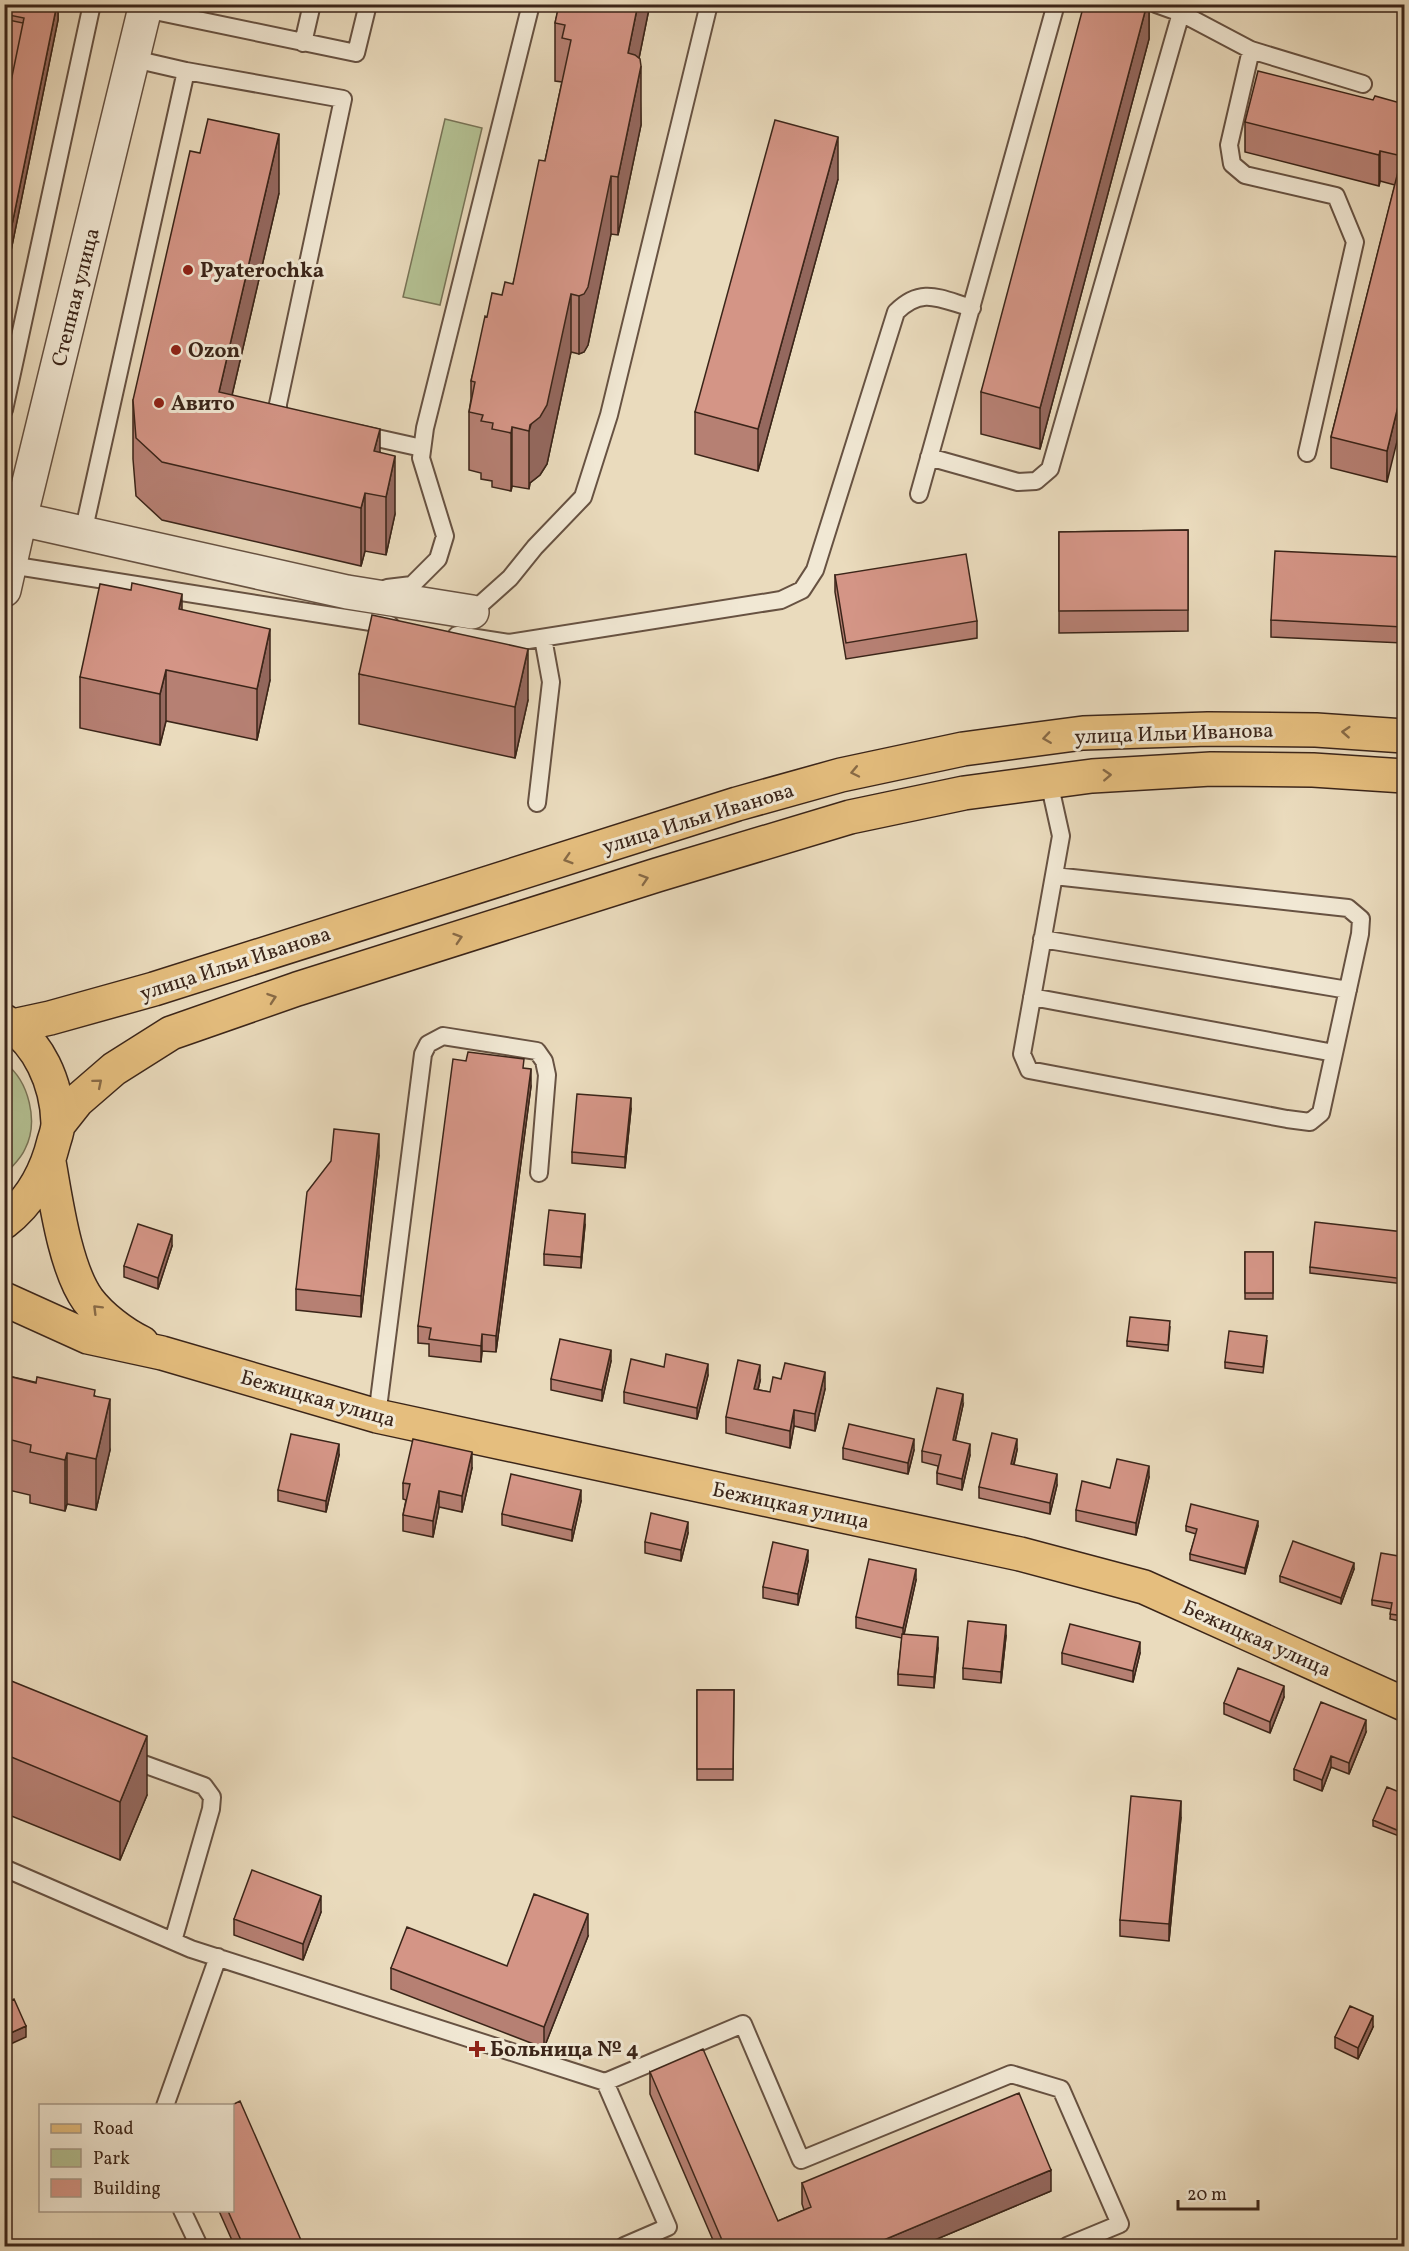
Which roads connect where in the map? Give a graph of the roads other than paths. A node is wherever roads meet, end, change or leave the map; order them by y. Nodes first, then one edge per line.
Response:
1 (92, 4) edge
2 (312, 4) edge
3 (368, 4) edge
4 (531, 4) edge
5 (709, 4) edge
6 (1056, 4) edge
7 (1156, 4) edge
8 (146, 7) edge
9 (1181, 13) junction
10 (303, 43) junction
11 (1251, 50) junction
12 (134, 59) junction
13 (186, 71) junction
14 (1363, 84) dead end
15 (972, 308) junction
16 (4, 410) edge
17 (305, 423) edge
18 (348, 432) edge
19 (422, 448) junction
20 (1307, 453) dead end
21 (929, 457) junction
22 (919, 495) dead end
23 (12, 517) edge
24 (83, 533) junction
25 (7, 578) edge
26 (347, 592) junction
27 (472, 612) joint
28 (404, 627) edge
29 (439, 633) edge
30 (543, 638) junction
31 (1404, 736) edge
32 (1404, 776) edge
33 (1049, 782) junction
34 (537, 803) dead end
35 (1054, 876) junction
36 (1042, 939) junction
37 (1348, 990) junction
38 (1032, 997) junction
39 (9, 1023) edge
40 (1334, 1053) junction
41 (58, 1125) junction
42 (49, 1162) junction
43 (539, 1173) dead end
44 (4, 1222) edge
45 (4, 1299) edge
46 (162, 1353) junction
47 (377, 1416) junction
48 (1404, 1704) edge
49 (116, 1754) edge
50 (4, 1868) edge
51 (173, 1941) junction
52 (218, 1957) junction
53 (605, 2082) junction
54 (166, 2104) edge
55 (182, 2212) edge
56 (199, 2247) edge
57 (624, 2247) edge
58 (1067, 2247) edge

1 - 16 lane
2 - 10 lane
3 - 10 lane
4 - 19 lane
5 - 27 lane
6 - 15 lane
7 - 9 lane
8 - 10 lane
8 - 12 street, Степная улица
9 - 11 lane
9 - 21 lane
11 - 14 lane
11 - 20 lane
12 - 13 lane
12 - 23 street, Степная улица
13 - 17 lane
13 - 24 lane
15 - 21 lane
15 - 30 lane
18 - 19 lane
19 - 26 lane
21 - 22 lane
23 - 24 street
23 - 25 street, Степная улица
24 - 26 street
25 - 28 lane
26 - 27 street
29 - 30 lane
30 - 34 lane
31 -> 39 main road, улица Ильи Иванова
33 -> 32 main road, улица Ильи Иванова
33 - 35 lane
41 -> 33 main road, улица Ильи Иванова
35 - 36 lane
35 - 37 lane
36 - 37 lane
36 - 38 lane
37 - 40 lane
38 - 40 lane
38 - 40 lane
39 - 41 main road
41 - 42 main road
42 - 44 main road
46 -> 42 main road
43 - 47 lane
45 - 46 main road
46 - 47 main road, Бежицкая улица
47 - 48 main road, Бежицкая улица
49 - 51 lane
50 - 51 lane
51 - 52 lane
52 - 53 lane
52 - 54 lane
53 - 57 lane
53 - 58 lane
55 - 56 lane

